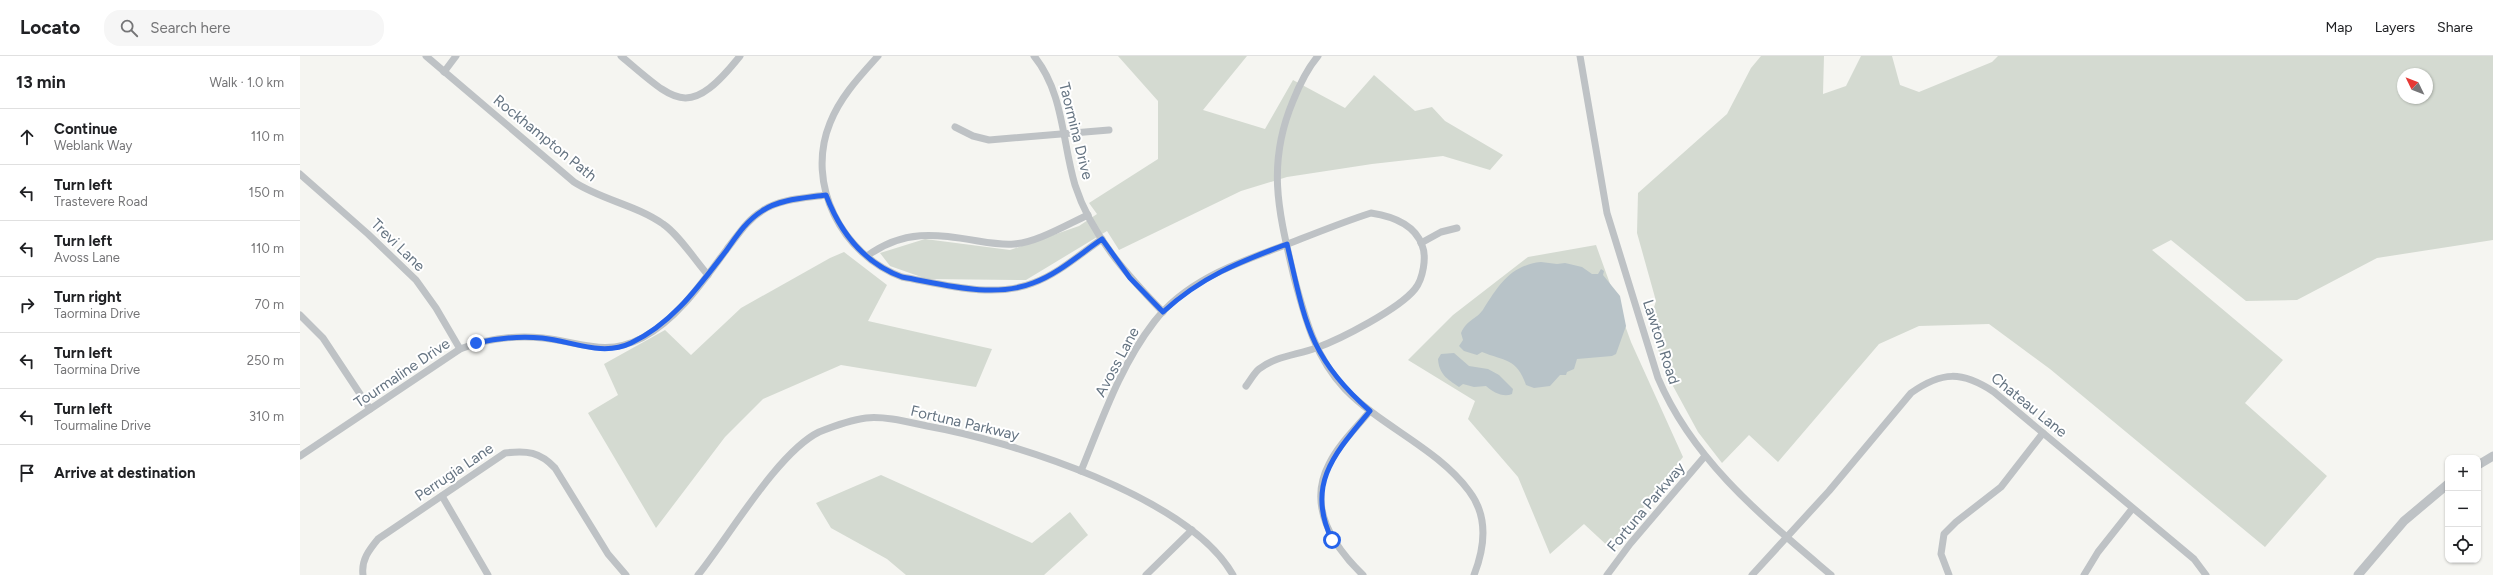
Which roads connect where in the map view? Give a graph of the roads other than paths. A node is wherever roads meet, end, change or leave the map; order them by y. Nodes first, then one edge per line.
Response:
1 (426, 56) edge
2 (456, 56) edge
3 (621, 56) edge
4 (740, 56) edge
5 (878, 56) edge
6 (1034, 56) edge
7 (1318, 56) edge
8 (1580, 56) edge
9 (444, 72) junction
10 (955, 127) dead end
11 (1109, 130) dead end
12 (1064, 133) junction
13 (300, 174) edge
14 (826, 195) junction
15 (1088, 215) junction
16 (1457, 228) dead end
17 (1102, 239) junction
18 (1421, 243) junction
19 (1287, 244) junction
20 (867, 256) junction
21 (708, 275) junction
22 (1163, 312) junction
23 (300, 315) edge
24 (1316, 348) junction
25 (460, 350) junction
26 (1246, 386) dead end
27 (370, 409) junction
28 (1370, 411) junction
29 (2044, 433) junction
30 (300, 456) edge
31 (1705, 456) junction
32 (2493, 456) edge
33 (2481, 463) edge
34 (1082, 471) junction
35 (2445, 487) edge
36 (442, 496) junction
37 (2132, 509) junction
38 (1192, 530) junction
39 (1786, 537) junction
40 (363, 575) edge
41 (488, 575) edge
42 (626, 575) edge
43 (698, 575) edge
44 (1146, 575) edge
45 (1233, 575) edge
46 (1363, 575) edge
47 (1474, 575) edge
48 (1607, 575) edge
49 (1752, 575) edge
50 (1831, 575) edge
51 (1949, 575) edge
52 (2084, 575) edge
53 (2206, 575) edge
54 (2358, 575) edge

1 - 9 street, Rockhampton Path
2 - 9 street
3 - 4 street
5 - 14 street
6 - 12 street, Taormina Drive
7 - 19 street
8 - 31 street, Lawton Road
9 - 21 street, Rockhampton Path
10 - 12 street
11 - 12 street
12 - 15 street, Taormina Drive
13 - 25 street, Trevi Lane
14 - 20 street
14 - 21 street, Tourmaline Drive
15 - 17 street, Taormina Drive
15 - 20 street
16 - 18 street
17 - 20 street
17 - 22 street, Taormina Drive
18 - 19 street, Avoss Lane
18 - 24 street
19 - 22 street, Avoss Lane
19 - 24 street
21 - 25 street, Tourmaline Drive
22 - 34 street, Avoss Lane
23 - 27 street
24 - 26 street
24 - 28 street
25 - 27 street, Tourmaline Drive
27 - 30 street, Tourmaline Drive
28 - 46 street
28 - 47 street
29 - 37 street, Chateau Lane
29 - 39 street, Chateau Lane
29 - 51 street
31 - 39 street, Lawton Road
31 - 48 street, Fortuna Parkway
32 - 33 street
34 - 38 street, Fortuna Parkway
34 - 43 street, Fortuna Parkway
35 - 54 street
36 - 40 street, Perrugia Lane
36 - 41 street
36 - 42 street, Perrugia Lane
37 - 52 street
37 - 53 street, Chateau Lane
38 - 44 street
38 - 45 street, Fortuna Parkway
39 - 49 street, Chateau Lane
39 - 50 street, Lawton Road

